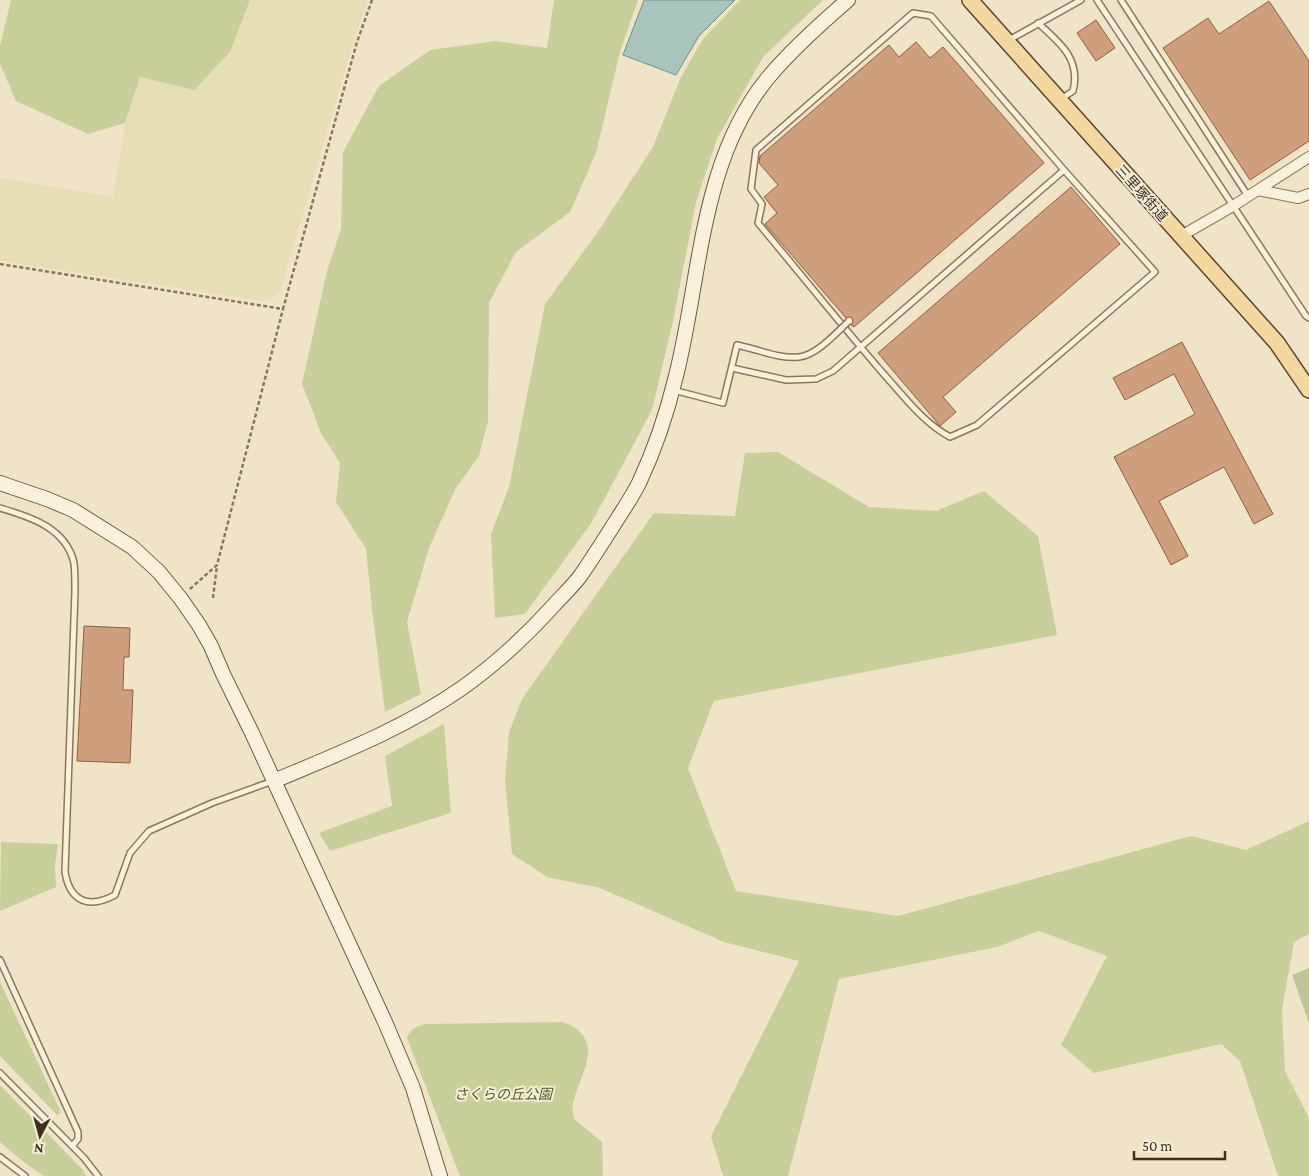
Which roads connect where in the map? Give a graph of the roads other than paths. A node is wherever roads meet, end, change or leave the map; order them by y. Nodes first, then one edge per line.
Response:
1 (848, 0) edge
2 (970, 0) edge
3 (1080, 0) edge
4 (1097, 0) edge
5 (1121, 0) edge
6 (1038, 23) junction
7 (1006, 41) junction
8 (1060, 100) junction
9 (1309, 157) edge
10 (1064, 170) junction
11 (1258, 190) junction
12 (1309, 194) edge
13 (1248, 196) junction
14 (1304, 199) edge
15 (1233, 206) junction
16 (1181, 236) junction
17 (1309, 318) edge
18 (848, 321) dead end
19 (861, 348) junction
20 (732, 368) junction
21 (672, 390) junction
22 (1309, 390) edge
23 (0, 483) edge
24 (0, 508) edge
25 (274, 781) junction
26 (0, 960) edge
27 (0, 1074) edge
28 (72, 1146) junction
29 (0, 1157) edge
30 (25, 1176) edge
31 (98, 1176) edge
32 (440, 1176) edge

1 - 21 street
2 - 7 main road, 三里塚街道
3 - 6 lane
4 - 15 lane
5 - 13 lane
6 - 7 lane
6 - 8 lane
7 - 8 main road, 三里塚街道
8 - 16 main road, 三里塚街道
9 - 11 street
10 - 19 lane
10 - 19 lane
10 - 19 lane
11 - 13 street
11 - 14 street
12 - 14 street
13 - 15 street
15 - 16 street
15 - 17 lane
16 - 22 main road, 三里塚街道
18 - 20 lane, bridge
19 - 20 lane
20 - 21 lane
21 - 25 street
23 - 25 street
24 - 25 lane
25 - 32 street
26 - 28 lane
27 - 28 lane
28 - 31 lane
29 - 30 lane

